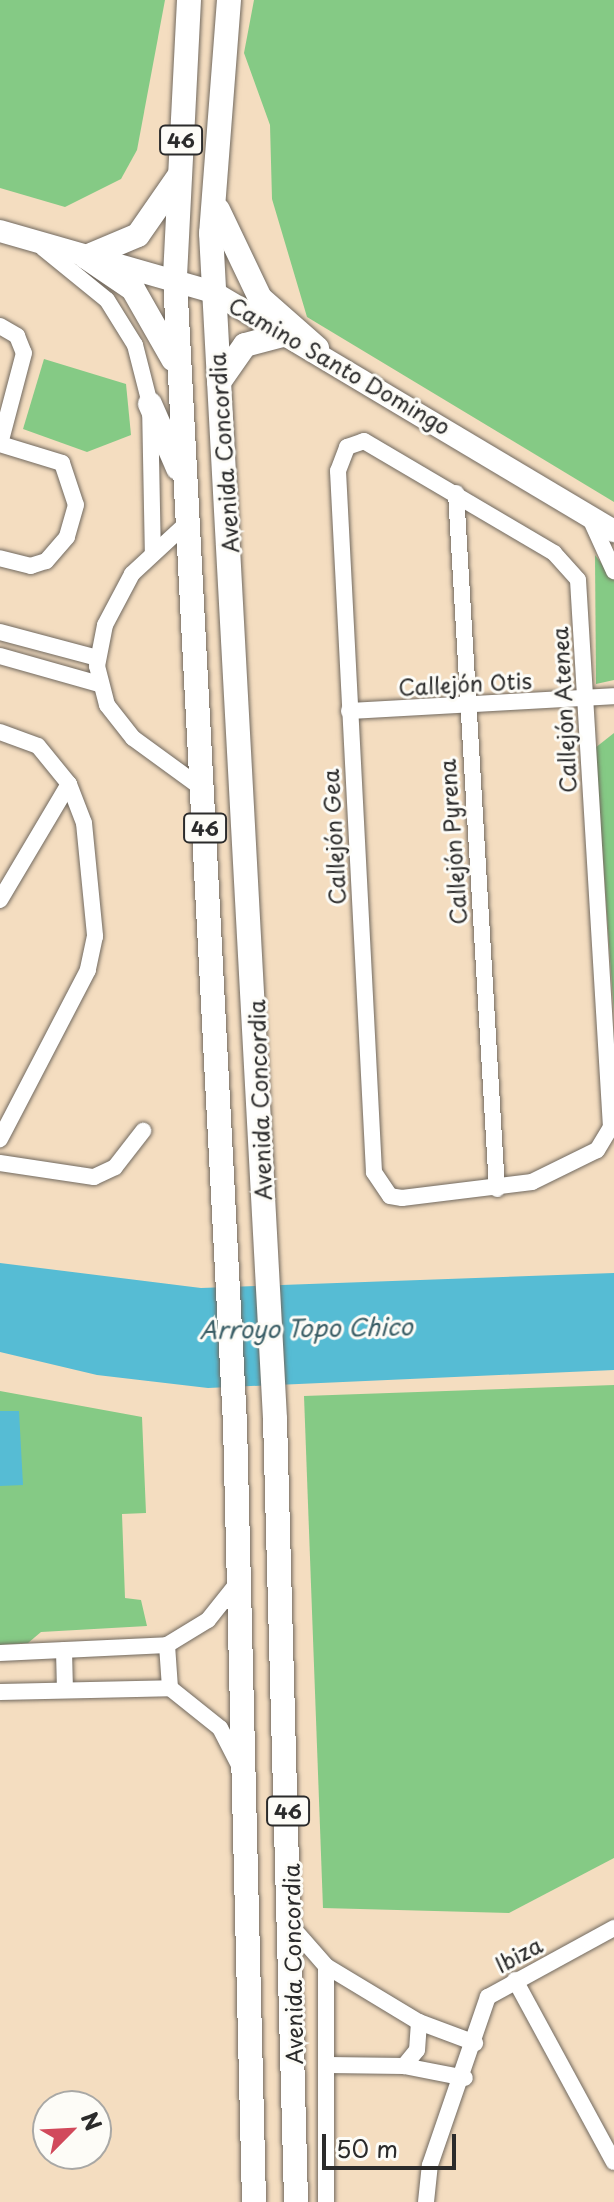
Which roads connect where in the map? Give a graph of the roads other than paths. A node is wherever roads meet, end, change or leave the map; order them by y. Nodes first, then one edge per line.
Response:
1 (189, 0) edge
2 (229, 0) edge
3 (182, 133) junction
4 (180, 174) junction
5 (213, 179) junction
6 (0, 231) edge
7 (34, 241) junction
8 (86, 257) junction
9 (194, 286) junction
10 (0, 326) edge
11 (290, 333) junction
12 (317, 348) junction
13 (180, 378) junction
14 (218, 385) junction
15 (150, 404) junction
16 (222, 444) junction
17 (338, 471) joint
18 (184, 482) junction
19 (456, 493) junction
20 (588, 514) junction
21 (187, 523) junction
22 (614, 531) edge
23 (153, 554) junction
24 (0, 558) edge
25 (614, 571) edge
26 (0, 632) edge
27 (0, 656) edge
28 (98, 658) junction
29 (99, 684) junction
30 (614, 696) edge
31 (584, 698) junction
32 (464, 705) junction
33 (349, 711) junction
34 (0, 732) edge
35 (69, 784) junction
36 (203, 789) junction
37 (0, 900) edge
38 (143, 1131) dead end
39 (0, 1139) edge
40 (0, 1163) edge
41 (497, 1189) junction
42 (239, 1581) junction
43 (167, 1645) junction
44 (64, 1650) junction
45 (0, 1653) edge
46 (170, 1688) junction
47 (65, 1690) junction
48 (0, 1692) edge
49 (245, 1776) junction
50 (291, 1926) junction
51 (614, 1928) edge
52 (326, 1966) junction
53 (515, 1980) junction
54 (419, 2022) junction
55 (475, 2043) junction
56 (328, 2065) junction
57 (404, 2066) junction
58 (465, 2078) junction
59 (614, 2162) edge
60 (254, 2202) edge
61 (296, 2202) edge
62 (326, 2202) edge
63 (426, 2202) edge

1 - 3 main road, Avenida Concordia / 46
2 - 5 main road, Avenida Concordia / 46
3 - 4 main road, Avenida Concordia / 46
3 - 9 main road
4 - 8 main road
4 - 9 main road, Avenida Concordia / 46
5 - 9 main road, Avenida Concordia / 46
5 - 12 main road
6 - 7 street, Camino Santo Domingo
7 - 8 street, Camino Santo Domingo
7 - 15 street
8 - 9 street, Camino Santo Domingo
8 - 13 main road
9 - 11 street, Camino Santo Domingo
9 - 13 main road, Avenida Concordia / 46
9 - 14 main road, Avenida Concordia / 46
9 - 16 main road
10 - 24 street
11 - 12 street, Camino Santo Domingo
11 - 14 main road
12 - 20 street, Camino Santo Domingo
13 - 18 main road, Avenida Concordia / 46
14 - 16 main road, Avenida Concordia / 46
15 - 18 main road
15 - 23 street
16 - 50 main road, Avenida Concordia / 46
17 - 19 street, Callejón Atenea
17 - 33 street, Callejón Gea
18 - 21 main road, Avenida Concordia / 46
19 - 31 street, Callejón Atenea
19 - 32 street, Callejón Pyrena
20 - 22 street, Camino Santo Domingo
20 - 25 street
21 - 23 street
21 - 36 main road, Avenida Concordia / 46
23 - 28 street
26 - 28 street
27 - 29 street
28 - 29 street
29 - 36 street
30 - 31 street, Callejón Otis
31 - 32 street, Callejón Otis
31 - 41 street, Callejón Atenea
32 - 33 street, Callejón Otis
32 - 41 street, Callejón Pyrena
33 - 41 street, Callejón Gea
34 - 35 street
35 - 37 street
35 - 39 street
36 - 42 main road, Avenida Concordia / 46
38 - 40 street
42 - 43 street
42 - 49 main road, Avenida Concordia / 46
43 - 44 street
43 - 46 street
44 - 45 street
44 - 47 street
46 - 47 street
46 - 49 street
47 - 48 street
49 - 60 main road, Avenida Concordia / 46
50 - 52 street
50 - 61 main road, Avenida Concordia / 46
51 - 53 street, Ibiza
52 - 54 street
52 - 56 street
53 - 55 street, Ibiza
53 - 59 street
54 - 55 street
54 - 57 street
55 - 58 street, Ibiza
56 - 57 street
56 - 62 street
57 - 58 street
58 - 63 street, Ibiza

